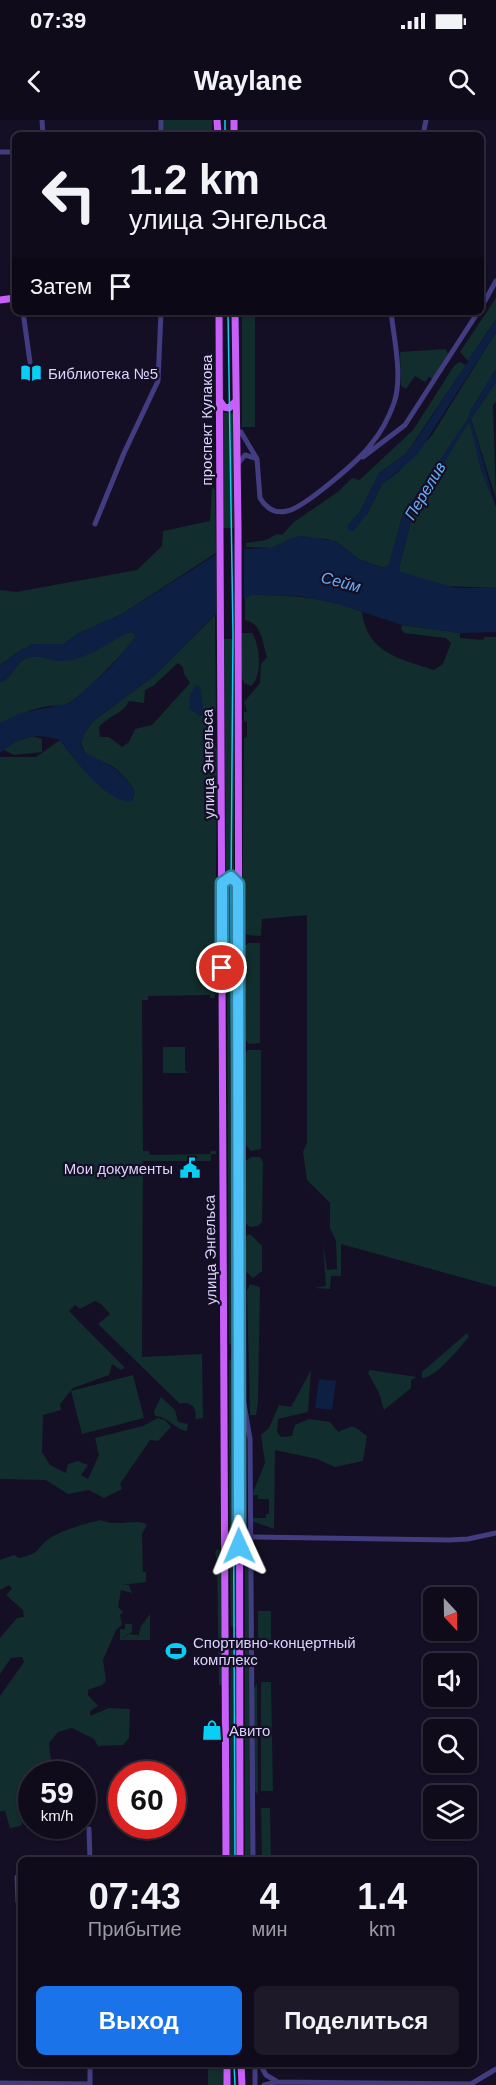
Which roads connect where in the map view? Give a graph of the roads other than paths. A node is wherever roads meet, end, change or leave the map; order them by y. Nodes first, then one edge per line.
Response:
1 (496, 281) edge
2 (484, 302) edge
3 (23, 315) edge
4 (161, 315) edge
5 (219, 315) edge
6 (235, 315) edge
7 (390, 315) edge
8 (476, 315) edge
9 (30, 362) dead end
10 (220, 401) junction
11 (236, 401) junction
12 (239, 432) junction
13 (256, 459) junction
14 (354, 464) junction
15 (237, 465) junction
16 (95, 524) dead end
17 (238, 633) joint
18 (221, 639) joint
19 (222, 883) junction
20 (238, 884) junction
21 (240, 1337) junction
22 (225, 1338) junction
23 (225, 1368) junction
24 (240, 1368) junction
25 (240, 1385) junction
26 (496, 1533) edge
27 (251, 1538) junction
28 (239, 1546) junction
29 (225, 1631) junction
30 (240, 1631) junction
31 (89, 1839) edge
32 (90, 1857) edge
33 (226, 1857) edge
34 (240, 1857) edge
35 (253, 1857) edge
36 (17, 1877) dead end
37 (18, 1902) edge
38 (90, 2067) edge
39 (227, 2067) edge
40 (241, 2067) edge
41 (255, 2067) edge
42 (262, 2067) edge
43 (496, 2069) edge
44 (277, 2082) junction
45 (0, 2083) edge
46 (90, 2085) edge
47 (227, 2085) edge
48 (242, 2085) edge
49 (255, 2085) edge
50 (264, 2085) edge

1 - 2 street
3 - 9 street
4 - 16 street
5 - 10 main road, проспект Кулакова
6 - 11 main road, проспект Кулакова
7 - 14 street
8 - 14 street
10 - 11 main road
10 - 18 main road, проспект Кулакова
11 - 12 main road, проспект Кулакова
12 - 13 street
12 - 15 main road, проспект Кулакова
13 - 14 street
13 - 15 street
15 - 17 main road, проспект Кулакова
17 - 20 main road, улица Энгельса
18 - 19 main road, улица Энгельса
19 - 20 main road
19 - 22 main road, улица Энгельса
20 - 21 main road, улица Энгельса
21 - 22 main road
21 - 24 main road, улица Энгельса
22 - 23 main road, улица Энгельса
23 - 24 main road
23 - 29 main road, улица Энгельса
24 - 25 main road, улица Энгельса
25 - 27 street
25 - 28 main road, улица Энгельса
26 - 27 street
27 - 28 street
27 - 35 street
28 - 30 main road, улица Энгельса
29 - 30 main road
29 - 33 main road, улица Энгельса
30 - 34 main road, улица Энгельса
31 - 32 street
36 - 37 street
38 - 46 street
39 - 47 main road
40 - 48 main road
41 - 49 street
42 - 44 street
43 - 44 street
44 - 50 street
45 - 46 street

